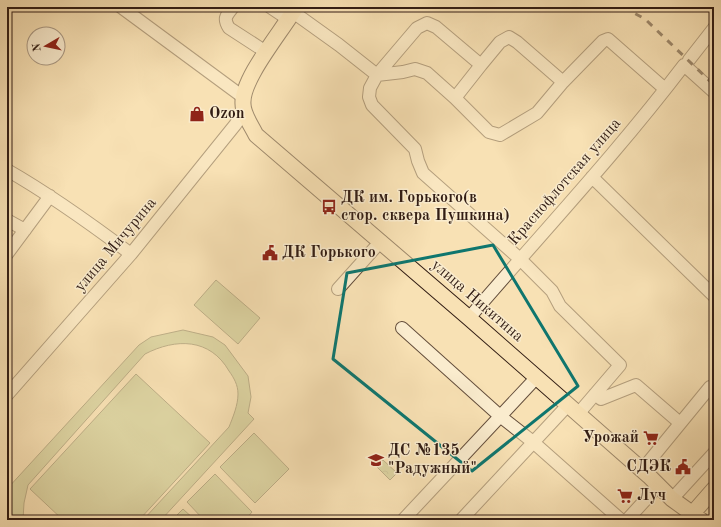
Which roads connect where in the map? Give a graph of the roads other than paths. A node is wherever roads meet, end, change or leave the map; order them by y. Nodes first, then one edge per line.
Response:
1 (122, 7) edge
2 (233, 7) edge
3 (270, 7) edge
4 (293, 13) edge
5 (714, 28) edge
6 (266, 52) junction
7 (687, 62) junction
8 (481, 65) junction
9 (377, 75) junction
10 (563, 82) junction
11 (665, 89) junction
12 (714, 92) edge
13 (243, 96) junction
14 (455, 98) junction
15 (244, 112) junction
16 (7, 170) edge
17 (592, 177) junction
18 (50, 196) junction
19 (7, 220) edge
20 (25, 230) junction
21 (381, 241) junction
22 (7, 254) edge
23 (131, 254) junction
24 (520, 259) junction
25 (338, 289) dead end
26 (714, 296) edge
27 (469, 318) junction
28 (402, 328) dead end
29 (536, 378) junction
30 (714, 391) edge
31 (595, 394) junction
32 (7, 395) edge
33 (573, 409) junction
34 (500, 416) junction
35 (680, 423) junction
36 (533, 442) junction
37 (714, 453) edge
38 (642, 470) junction
39 (658, 486) junction
40 (714, 489) edge
41 (672, 499) junction
42 (697, 518) edge
43 (403, 520) edge
44 (461, 520) edge
45 (621, 520) edge
46 (627, 520) edge

1 - 13 street
2 - 6 street
3 - 4 street
4 - 6 main road
4 - 9 street
5 - 7 street, Краснофлотская улица
6 - 13 main road
7 - 11 street, Краснофлотская улица
7 - 12 street
8 - 9 street
8 - 10 street
8 - 14 street
9 - 14 street
9 - 24 street
10 - 11 street
10 - 14 street
11 - 17 street, Краснофлотская улица
13 - 15 main road
15 - 21 main road, улица Никитина
15 - 23 street, улица Мичурина
16 - 18 street
17 - 24 street, Краснофлотская улица
17 - 26 street
18 - 20 street
18 - 23 street
19 - 20 street
20 - 22 street
21 - 25 street
21 - 27 main road, улица Никитина
23 - 32 street, улица Мичурина
24 - 27 street, Краснофлотская улица
24 - 31 street
27 - 29 main road, улица Никитина
28 - 34 street
29 - 33 main road, улица Никитина
29 - 34 street
30 - 35 street
31 - 33 street
31 - 35 street
33 - 36 street
33 - 38 main road, улица Никитина
34 - 36 street
34 - 43 street
35 - 38 street
36 - 44 street
36 - 45 street
37 - 41 street
38 - 39 main road, улица Никитина
39 - 41 main road, улица Никитина
39 - 46 street
40 - 42 main road
41 - 42 main road, улица Никитина

